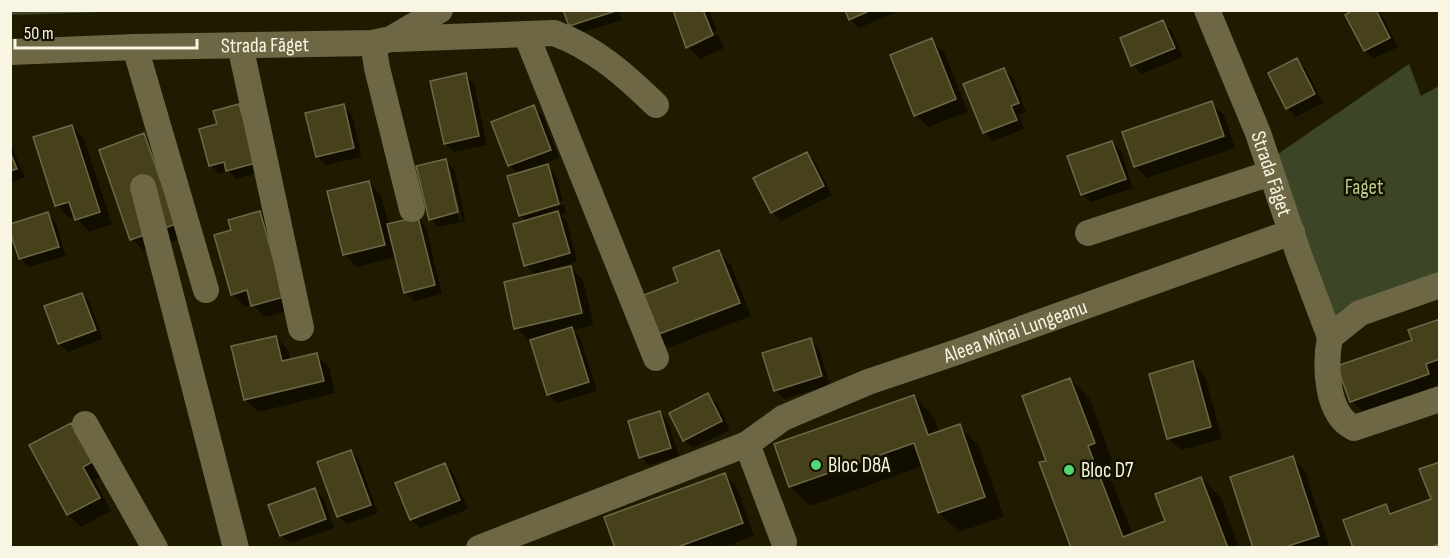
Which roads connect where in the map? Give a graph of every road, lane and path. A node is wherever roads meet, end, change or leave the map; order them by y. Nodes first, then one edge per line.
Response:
1 (440, 10) edge
2 (1207, 10) edge
3 (526, 34) junction
4 (382, 41) junction
5 (240, 45) junction
6 (135, 47) junction
7 (10, 52) edge
8 (656, 105) dead end
9 (1271, 173) junction
10 (143, 187) dead end
11 (412, 209) dead end
12 (1292, 232) junction
13 (1088, 233) dead end
14 (1440, 285) edge
15 (206, 290) dead end
16 (301, 328) dead end
17 (1330, 337) junction
18 (656, 358) dead end
19 (1440, 399) edge
20 (85, 424) dead end
21 (747, 444) junction
22 (784, 542) dead end
23 (155, 548) edge
24 (236, 548) edge
25 (479, 548) edge

1 - 4 street
2 - 9 street, Strada Făget
3 - 4 street, Strada Făget
3 - 8 street, Strada Făget
3 - 18 street
4 - 5 street, Strada Făget
4 - 11 street
5 - 6 street, Strada Făget
5 - 16 street
6 - 7 street, Strada Făget
6 - 15 street
9 - 12 street, Strada Făget
9 - 13 street
10 - 24 street
12 - 17 street, Strada Făget
12 - 21 street, Aleea Mihai Lungeanu
14 - 17 street
17 - 19 street
20 - 23 street
21 - 22 street
21 - 25 street, Aleea Mihai Lungeanu

